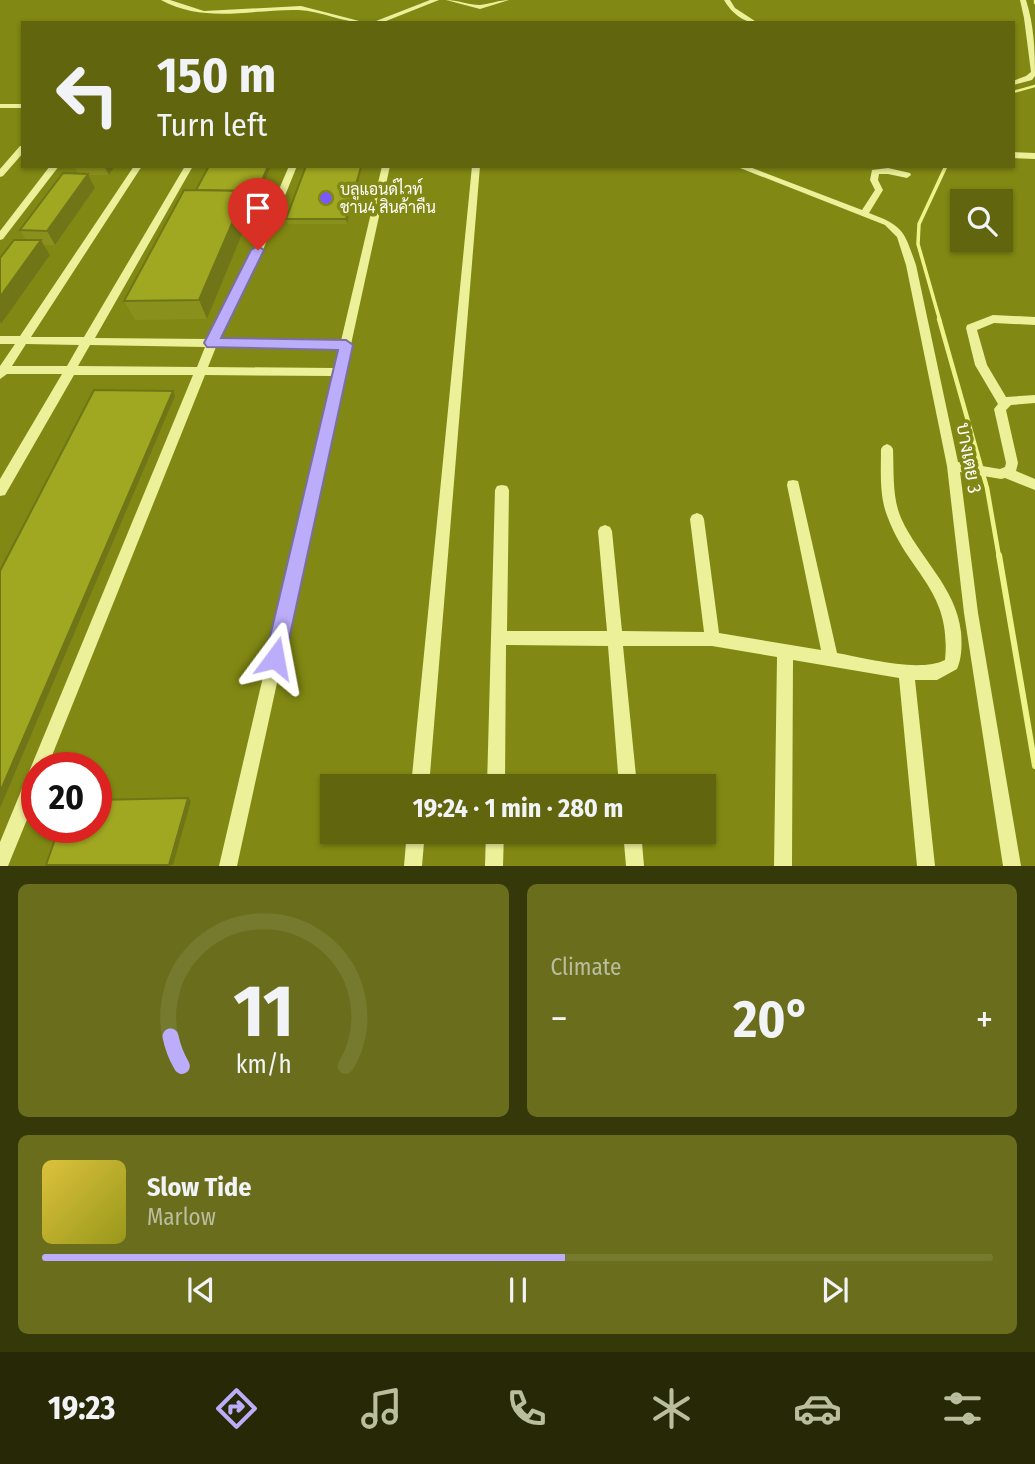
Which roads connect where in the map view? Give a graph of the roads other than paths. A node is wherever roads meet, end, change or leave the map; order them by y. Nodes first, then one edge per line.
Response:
1 (164, 0) edge
2 (296, 0) edge
3 (436, 0) edge
4 (449, 0) edge
5 (506, 0) edge
6 (727, 0) edge
7 (1023, 0) edge
8 (301, 8) junction
9 (356, 21) edge
10 (379, 21) edge
11 (752, 21) edge
12 (1015, 82) edge
13 (0, 106) edge
14 (21, 106) edge
15 (21, 150) edge
16 (1015, 155) edge
17 (1035, 156) edge
18 (53, 168) edge
19 (137, 168) edge
20 (188, 168) edge
21 (292, 168) edge
22 (386, 168) edge
23 (476, 168) edge
24 (761, 170) edge
25 (0, 174) edge
26 (907, 175) dead end
27 (863, 214) junction
28 (0, 237) edge
29 (1035, 321) edge
30 (0, 341) edge
31 (22, 341) junction
32 (87, 342) junction
33 (212, 343) junction
34 (346, 345) junction
35 (70, 370) junction
36 (200, 371) junction
37 (1, 372) edge
38 (340, 372) junction
39 (1035, 398) edge
40 (1004, 404) junction
41 (887, 449) dead end
42 (953, 466) junction
43 (1000, 473) junction
44 (793, 485) dead end
45 (1035, 485) edge
46 (502, 490) dead end
47 (0, 491) edge
48 (697, 519) dead end
49 (605, 531) dead end
50 (499, 638) junction
51 (615, 638) junction
52 (712, 639) junction
53 (785, 650) junction
54 (830, 658) junction
55 (906, 672) junction
56 (45, 752) edge
57 (421, 774) edge
58 (496, 774) edge
59 (627, 774) edge
60 (21, 812) edge
61 (415, 844) edge
62 (495, 844) edge
63 (633, 844) edge
64 (0, 864) edge
65 (228, 866) edge
66 (413, 866) edge
67 (494, 866) edge
68 (635, 866) edge
69 (783, 866) edge
70 (926, 866) edge
71 (1012, 866) edge

1 - 8 street
2 - 8 street
3 - 10 street
4 - 5 street
6 - 11 street
7 - 12 street
8 - 9 street
13 - 14 street
15 - 25 street
16 - 17 street
18 - 28 street
19 - 31 street
20 - 32 street
21 - 33 street
22 - 34 street
23 - 57 street
24 - 27 street, บางเตย 3
26 - 27 street
27 - 42 street, บางเตย 3
29 - 40 street
30 - 31 street
31 - 32 street
31 - 37 street
32 - 33 street
32 - 35 street
33 - 34 street
33 - 36 street
34 - 38 street
35 - 36 street
35 - 37 street
35 - 47 street
36 - 38 street
36 - 56 street
38 - 65 street
39 - 40 street
40 - 43 street
41 - 55 street
42 - 43 street
42 - 71 street, บางเตย 3
43 - 45 street
44 - 54 street
46 - 50 street
48 - 52 street
49 - 51 street
50 - 51 street
50 - 58 street
51 - 52 street
51 - 59 street
52 - 53 street
53 - 54 street
53 - 69 street
54 - 55 street
55 - 70 street
60 - 64 street
61 - 66 street
62 - 67 street
63 - 68 street

